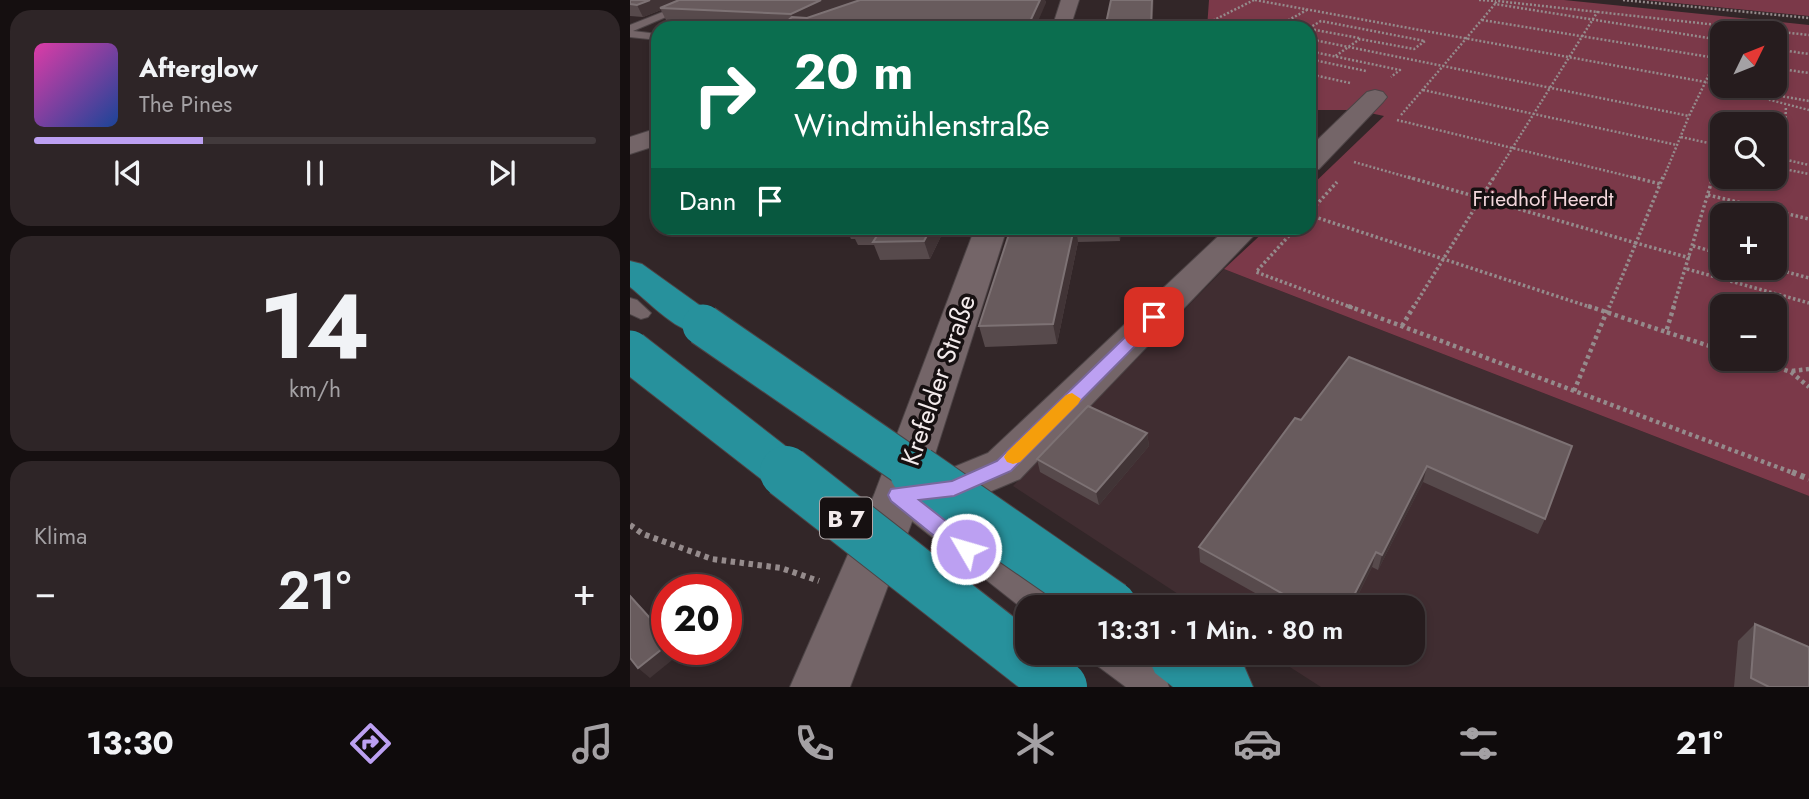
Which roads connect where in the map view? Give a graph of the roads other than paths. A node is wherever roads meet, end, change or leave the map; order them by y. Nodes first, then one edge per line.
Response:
1 (701, 0) edge
2 (1070, 0) edge
3 (654, 21) edge
4 (1062, 21) edge
5 (651, 23) edge
6 (630, 32) edge
7 (651, 36) edge
8 (1378, 82) road end
9 (651, 138) edge
10 (630, 146) edge
11 (1316, 155) edge
12 (989, 235) edge
13 (1238, 235) edge
14 (633, 310) edge
15 (898, 495) junction
16 (1028, 595) edge
17 (1094, 595) edge
18 (1123, 665) edge
19 (1192, 665) edge
20 (820, 687) edge
21 (1061, 687) edge
22 (1153, 687) edge
23 (1223, 687) edge

1 - 3 lane
2 - 4 street
5 - 6 lane
6 - 7 lane
8 - 11 street
9 - 10 street
12 - 15 street, Krefelder Straße
13 - 15 street
14 - 17 highway, B 7, bridge
14 - 21 highway, B 7, bridge
15 - 16 lane
15 - 20 street, Krefelder Straße
18 - 22 lane
19 - 23 highway

